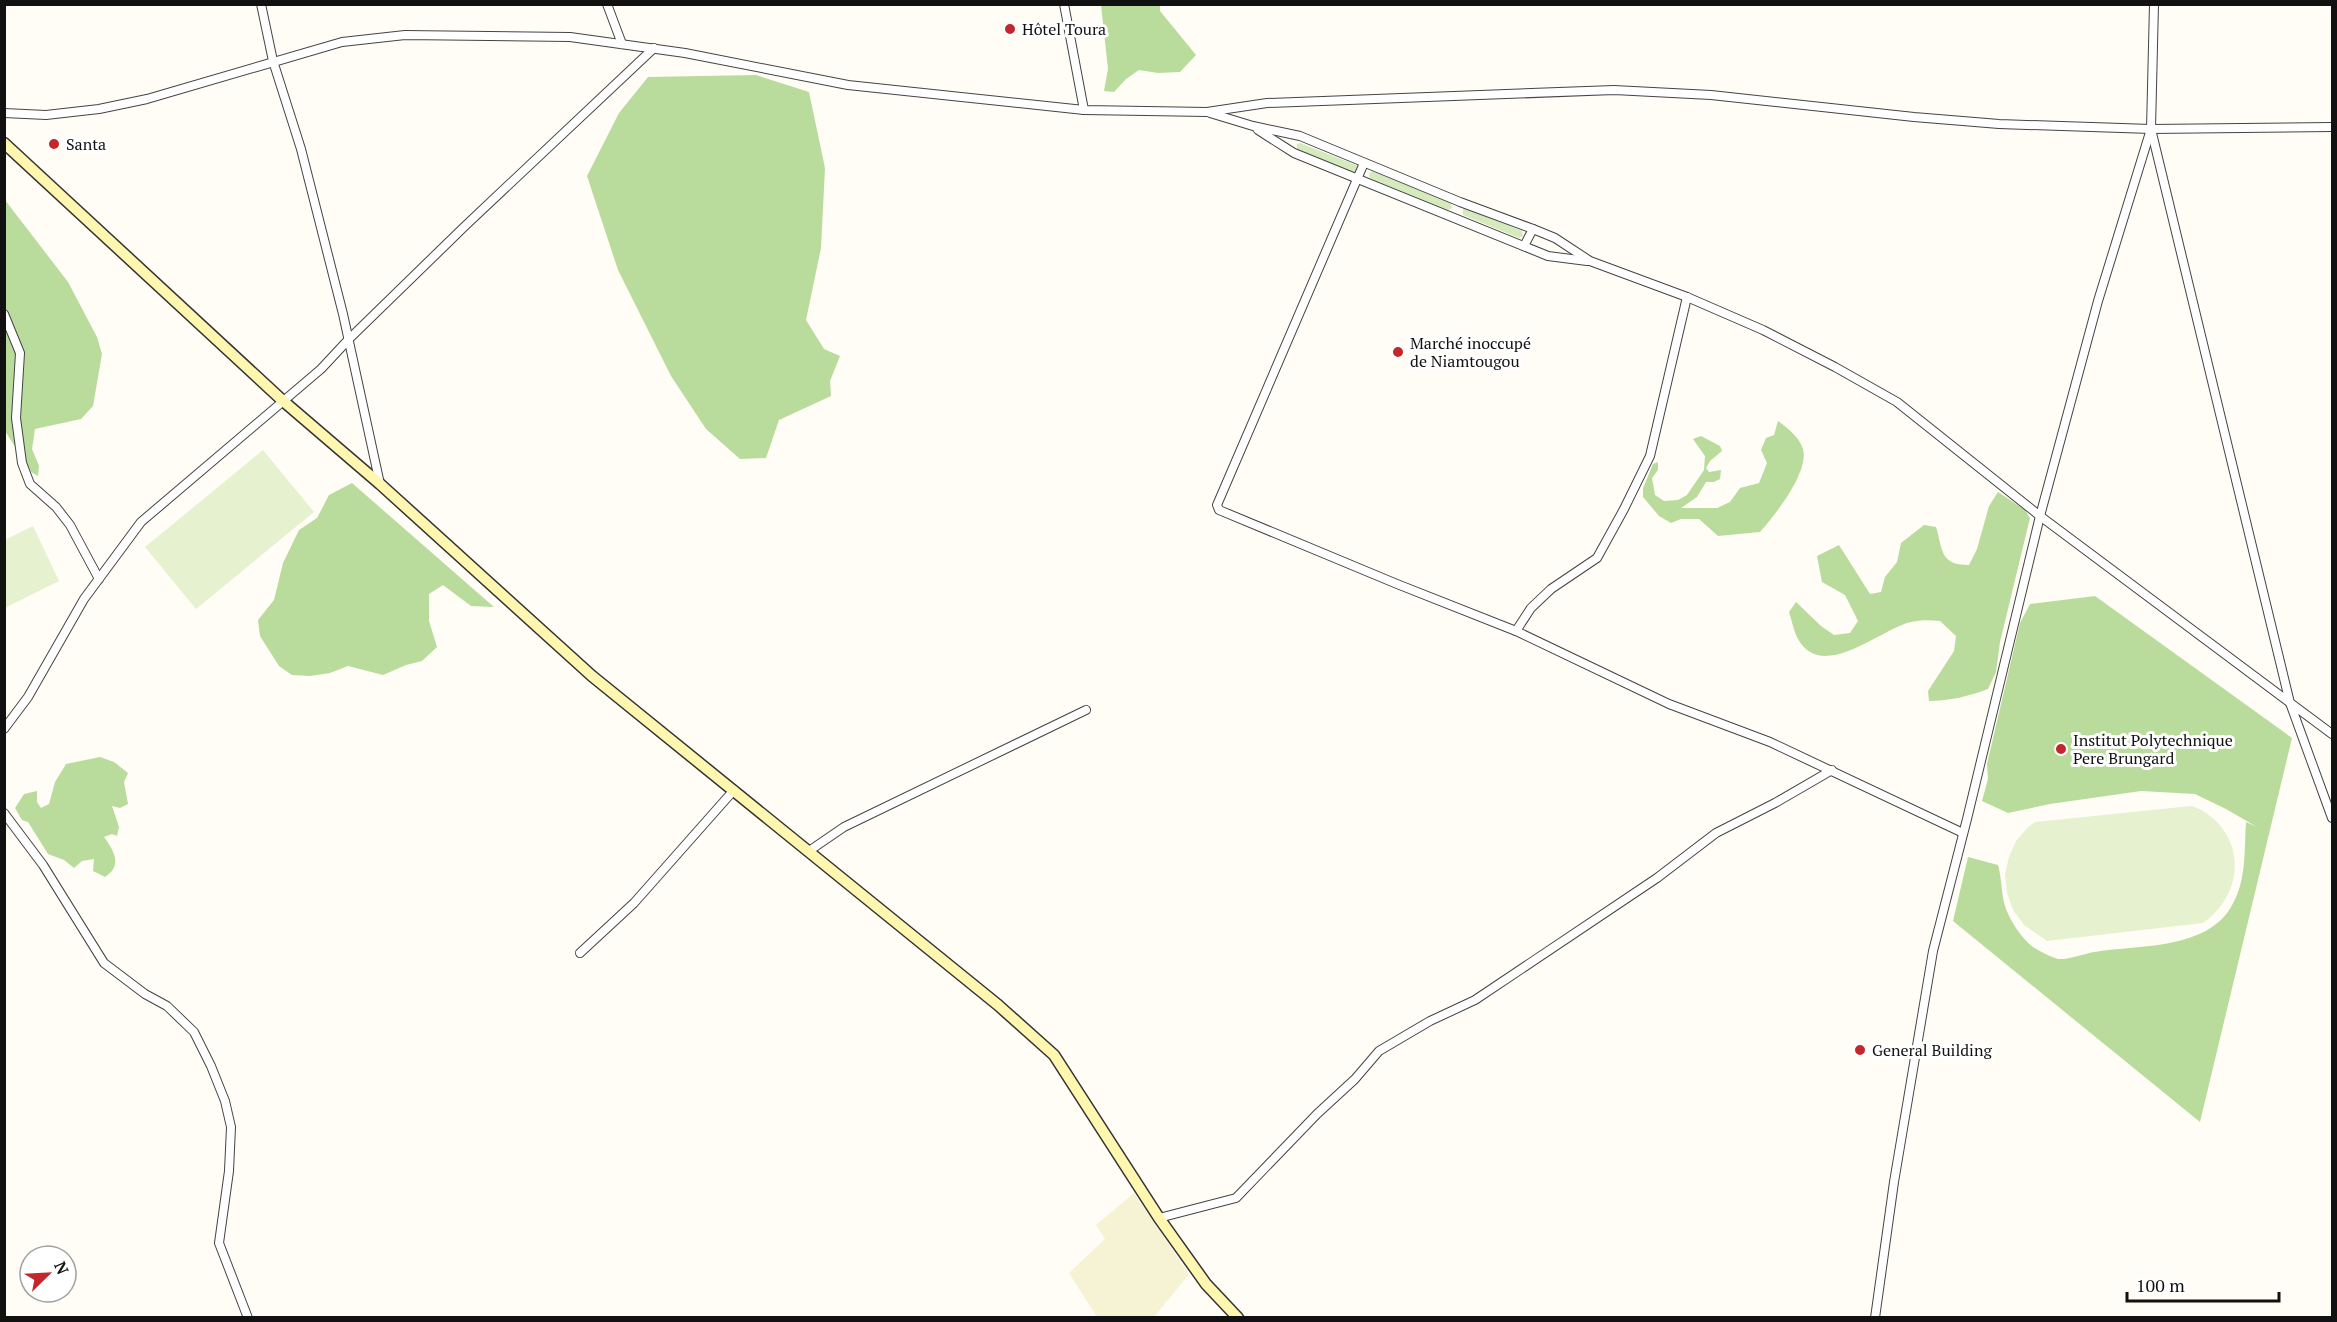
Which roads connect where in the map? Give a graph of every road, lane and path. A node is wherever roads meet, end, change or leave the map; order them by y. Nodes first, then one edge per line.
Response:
1 (261, 4) edge
2 (607, 4) edge
3 (1064, 4) edge
4 (2154, 4) edge
5 (622, 44) junction
6 (654, 48) junction
7 (273, 61) junction
8 (1084, 110) junction
9 (1207, 112) junction
10 (4, 113) edge
11 (1253, 126) junction
12 (2332, 128) edge
13 (2151, 129) junction
14 (4, 143) edge
15 (1364, 163) junction
16 (1358, 179) junction
17 (1460, 202) junction
18 (1454, 217) junction
19 (1533, 229) junction
20 (1524, 246) junction
21 (1590, 261) junction
22 (1687, 297) junction
23 (4, 314) edge
24 (349, 339) junction
25 (282, 400) junction
26 (380, 484) junction
27 (2040, 516) junction
28 (99, 579) junction
29 (1516, 631) junction
30 (2290, 703) junction
31 (1086, 710) dead end
32 (4, 729) edge
33 (2332, 735) edge
34 (1832, 770) junction
35 (734, 790) junction
36 (4, 813) edge
37 (2332, 818) edge
38 (1963, 833) junction
39 (809, 851) junction
40 (580, 953) dead end
41 (1159, 1218) junction
42 (248, 1317) edge
43 (1238, 1317) edge
44 (1875, 1317) edge

1 - 7 street
2 - 5 street
3 - 8 street
4 - 13 street
5 - 6 street
5 - 7 street
6 - 8 street
6 - 24 street
7 - 10 street
7 - 24 street
8 - 9 street
9 - 11 street
9 - 13 street
11 - 15 street
11 - 16 street
12 - 13 street
13 - 27 street
13 - 30 street
14 - 25 main road
15 - 16 street
15 - 17 street
16 - 18 street
16 - 29 street
17 - 18 street
17 - 19 street
18 - 20 street
19 - 20 street
19 - 21 street
20 - 21 street
21 - 22 street
22 - 27 street
22 - 29 street
23 - 28 street
24 - 25 street
24 - 26 street
25 - 26 main road
25 - 28 street
26 - 35 main road
27 - 30 street
27 - 38 street
28 - 32 street
29 - 34 street
30 - 33 street
30 - 37 street
31 - 39 street
34 - 38 street
34 - 41 street
35 - 39 main road
35 - 40 street
36 - 42 street
38 - 44 street
39 - 41 main road
41 - 43 main road

